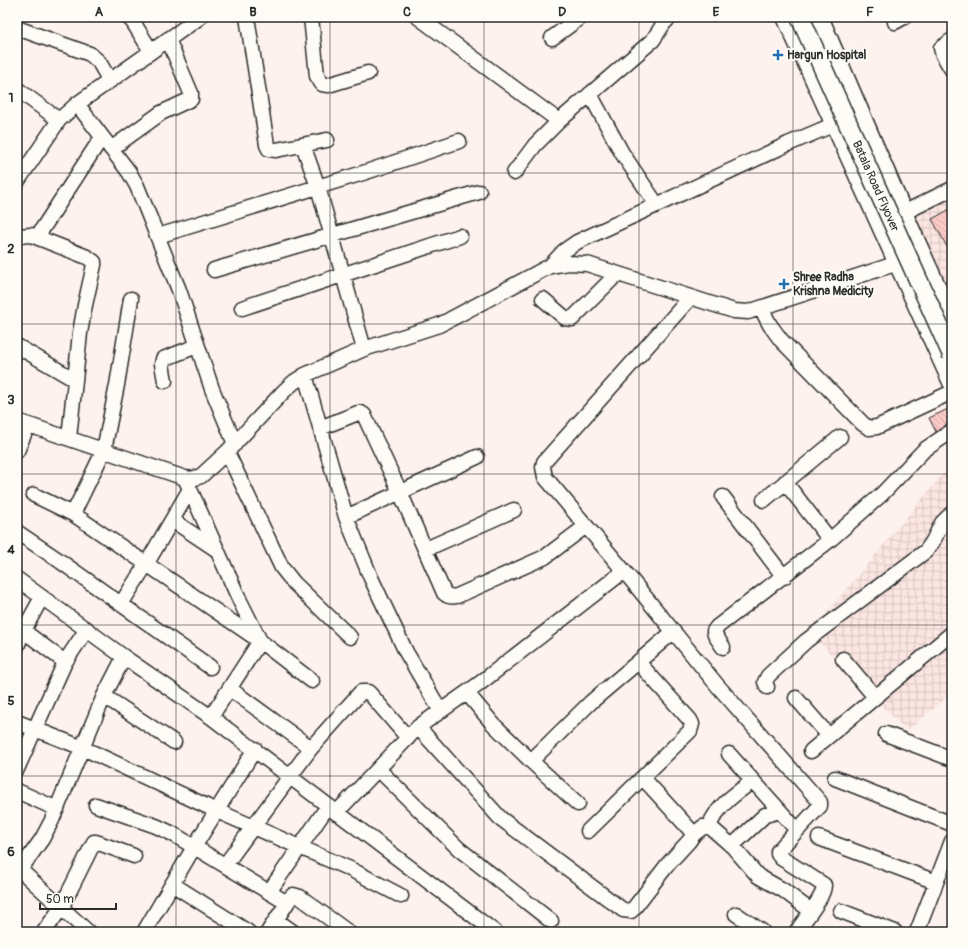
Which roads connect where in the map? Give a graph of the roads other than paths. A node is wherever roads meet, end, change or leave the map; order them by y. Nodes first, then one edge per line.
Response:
1 (128, 17) edge
2 (200, 17) edge
3 (247, 17) edge
4 (311, 17) edge
5 (418, 17) edge
6 (581, 17) edge
7 (670, 17) edge
8 (786, 17) edge
9 (800, 17) edge
10 (819, 17) edge
11 (17, 28) edge
12 (552, 38) dead end
13 (168, 39) junction
14 (952, 40) edge
15 (151, 51) junction
16 (952, 70) edge
17 (368, 73) dead end
18 (110, 81) junction
19 (17, 90) edge
20 (590, 94) junction
21 (77, 104) junction
22 (59, 120) junction
23 (559, 121) junction
24 (835, 124) junction
25 (102, 137) junction
26 (327, 140) dead end
27 (459, 141) dead end
28 (303, 145) junction
29 (111, 148) junction
30 (514, 173) dead end
31 (17, 182) edge
32 (318, 187) junction
33 (952, 190) edge
34 (479, 192) dead end
35 (657, 205) junction
36 (903, 213) junction
37 (17, 236) edge
38 (158, 236) junction
39 (331, 236) junction
40 (460, 236) dead end
41 (37, 237) junction
42 (921, 253) junction
43 (898, 263) junction
44 (550, 266) junction
45 (214, 270) dead end
46 (617, 274) junction
47 (342, 276) junction
48 (691, 297) junction
49 (131, 299) dead end
50 (544, 299) dead end
51 (242, 308) dead end
52 (761, 308) junction
53 (952, 321) edge
54 (17, 346) edge
55 (198, 346) junction
56 (364, 349) junction
57 (952, 355) edge
58 (305, 375) junction
59 (75, 380) junction
60 (165, 381) dead end
61 (952, 382) edge
62 (952, 392) edge
63 (22, 423) edge
64 (320, 428) junction
65 (952, 431) edge
66 (840, 437) dead end
67 (69, 438) junction
68 (231, 448) junction
69 (104, 450) junction
70 (17, 451) edge
71 (477, 457) dead end
72 (786, 482) junction
73 (188, 484) junction
74 (400, 492) junction
75 (34, 495) dead end
76 (723, 497) dead end
77 (764, 500) dead end
78 (514, 510) dead end
79 (952, 513) edge
80 (73, 514) junction
81 (346, 517) junction
82 (172, 520) junction
83 (586, 526) junction
84 (17, 532) edge
85 (830, 540) junction
86 (426, 549) junction
87 (218, 550) junction
88 (147, 564) junction
89 (624, 571) junction
90 (784, 576) junction
91 (17, 579) edge
92 (42, 597) junction
93 (121, 604) junction
94 (20, 628) edge
95 (87, 629) junction
96 (673, 632) junction
97 (952, 632) edge
98 (350, 637) dead end
99 (260, 641) junction
100 (17, 646) edge
101 (723, 647) dead end
102 (124, 657) junction
103 (842, 659) dead end
104 (65, 662) junction
105 (638, 662) junction
106 (210, 667) dead end
107 (312, 681) dead end
108 (767, 686) dead end
109 (230, 689) junction
110 (467, 693) junction
111 (104, 696) junction
112 (875, 696) junction
113 (796, 698) dead end
114 (440, 710) junction
115 (211, 717) junction
116 (17, 722) edge
117 (418, 727) junction
118 (35, 730) junction
119 (886, 734) dead end
120 (829, 736) junction
121 (408, 738) junction
122 (174, 742) dead end
123 (83, 748) junction
124 (311, 748) junction
125 (255, 749) junction
126 (811, 751) dead end
127 (729, 754) dead end
128 (952, 759) edge
129 (531, 761) junction
130 (17, 769) edge
131 (378, 769) junction
132 (289, 776) junction
133 (643, 778) junction
134 (835, 778) dead end
135 (753, 781) junction
136 (17, 790) edge
137 (578, 804) dead end
138 (96, 805) dead end
139 (332, 809) junction
140 (56, 810) junction
141 (217, 811) junction
142 (780, 811) junction
143 (952, 824) edge
144 (709, 826) junction
145 (252, 827) junction
146 (797, 830) junction
147 (588, 831) dead end
148 (694, 834) junction
149 (819, 838) dead end
150 (952, 841) edge
151 (732, 846) junction
152 (194, 847) junction
153 (299, 848) junction
154 (134, 856) dead end
155 (225, 865) junction
156 (18, 868) edge
157 (936, 882) junction
158 (172, 884) junction
159 (269, 892) junction
160 (401, 896) dead end
161 (287, 902) junction
162 (61, 908) junction
163 (811, 911) junction
164 (841, 911) dead end
165 (736, 914) dead end
166 (551, 921) dead end
167 (272, 926) edge
168 (44, 932) edge
169 (88, 932) edge
170 (144, 932) edge
171 (248, 932) edge
172 (293, 932) edge
173 (348, 932) edge
174 (495, 932) edge
175 (763, 932) edge
176 (796, 932) edge
177 (895, 932) edge
178 (917, 932) edge

1 - 15 street
2 - 13 street
3 - 28 street
4 - 17 street
5 - 23 street
6 - 12 street
7 - 20 street
8 - 24 main road
9 - 57 main road, Batala Road Flyover, bridge
10 - 36 main road
11 - 18 street
13 - 15 street
13 - 29 street
14 - 16 street
15 - 18 street
18 - 21 street
19 - 22 street
20 - 23 street
20 - 35 street
21 - 22 street
21 - 25 street
22 - 31 street
23 - 30 street
24 - 35 street
24 - 43 main road
25 - 29 street
25 - 41 street
26 - 28 street
27 - 32 street
28 - 32 street
29 - 38 street
32 - 38 street
32 - 39 street
33 - 36 street
34 - 39 street
35 - 44 street
36 - 42 main road
37 - 41 street
38 - 55 street
39 - 45 street
39 - 47 street
40 - 47 street
41 - 59 street
42 - 43 street
42 - 53 main road
43 - 52 street
43 - 61 main road
44 - 46 street
44 - 56 street
46 - 48 street
46 - 50 street
47 - 51 street
47 - 56 street
48 - 52 street
48 - 83 street
49 - 69 street
52 - 62 street
54 - 59 street
55 - 60 street
55 - 68 street
56 - 58 street
58 - 64 street
58 - 68 street
59 - 67 street
63 - 67 street
63 - 70 street
64 - 74 street
64 - 81 street
65 - 85 street
66 - 72 street
67 - 69 street
68 - 73 street
68 - 98 street
69 - 73 street
69 - 80 street
71 - 74 street
72 - 77 street
72 - 85 street
73 - 82 street
73 - 87 street
74 - 81 street
74 - 86 street
75 - 80 street
76 - 90 street
78 - 86 street
79 - 108 street
80 - 88 street
81 - 114 street
82 - 87 street
82 - 88 street
83 - 86 street
83 - 89 street
84 - 93 street
85 - 90 street
87 - 99 street
88 - 93 street
88 - 99 street
89 - 96 street
89 - 110 street
90 - 101 street
91 - 92 street
92 - 94 street
92 - 95 street
93 - 106 street
94 - 100 street
94 - 104 street
95 - 102 street
95 - 104 street
96 - 105 street
96 - 146 street
97 - 112 street
99 - 107 street
99 - 109 street
102 - 111 street
102 - 115 street
103 - 112 street
104 - 118 street
105 - 129 street
105 - 133 street
109 - 115 street
109 - 124 street
110 - 114 street
110 - 129 street
111 - 122 street
111 - 123 street
112 - 120 street
113 - 120 street
114 - 117 street
115 - 125 street
116 - 118 street
117 - 121 street
117 - 148 street
118 - 123 street
118 - 130 street
119 - 128 street
120 - 126 street
121 - 124 street
121 - 131 street
123 - 140 street
123 - 141 street
124 - 132 street
125 - 132 street
125 - 141 street
127 - 135 street
129 - 137 street
131 - 139 street
131 - 166 street
132 - 139 street
132 - 145 street
133 - 147 street
133 - 148 street
134 - 143 street
135 - 142 street
135 - 144 street
136 - 140 street
138 - 152 street
139 - 153 street
139 - 174 street
140 - 156 street
141 - 145 street
141 - 152 street
142 - 146 street
142 - 151 street
144 - 148 street
144 - 151 street
145 - 153 street
145 - 155 street
146 - 163 street
149 - 157 street
150 - 157 street
151 - 163 street
152 - 155 street
152 - 158 street
153 - 159 street
153 - 160 street
154 - 162 street
155 - 159 street
156 - 162 street
157 - 178 street
158 - 170 street
158 - 171 street
159 - 161 street
161 - 167 street
161 - 173 street
162 - 168 street
162 - 169 street
163 - 176 street
164 - 177 street
165 - 175 street
167 - 172 street

